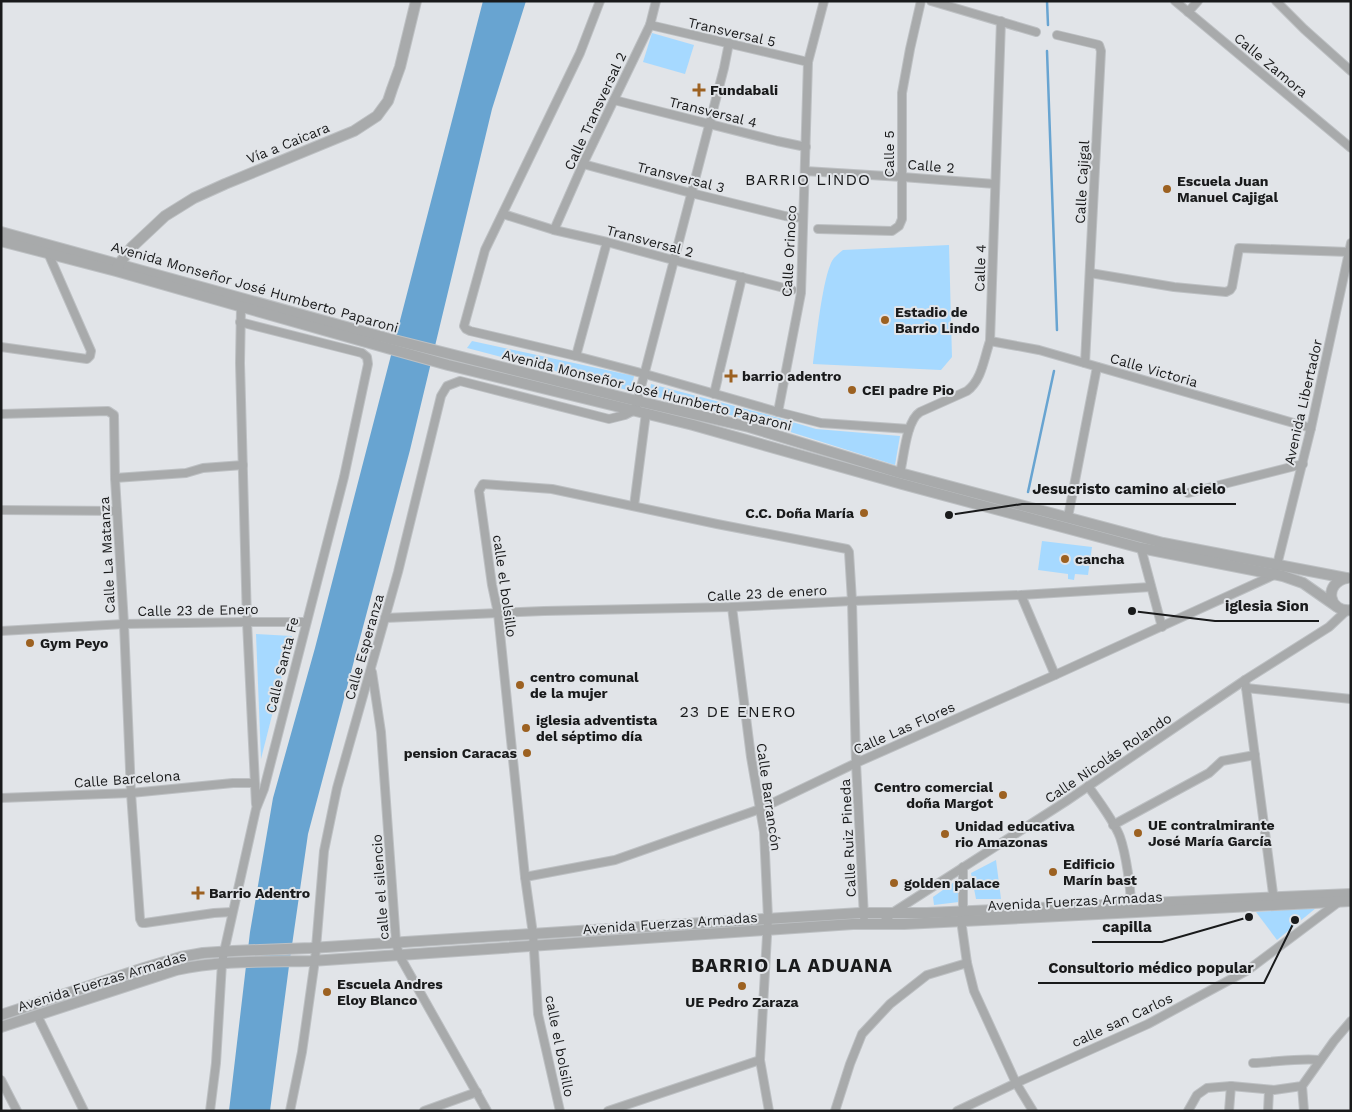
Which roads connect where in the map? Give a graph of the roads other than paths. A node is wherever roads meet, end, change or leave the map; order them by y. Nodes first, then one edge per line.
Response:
1 (416, 1) edge
2 (600, 1) edge
3 (656, 1) edge
4 (824, 1) edge
5 (921, 1) edge
6 (931, 1) edge
7 (1175, 1) edge
8 (1198, 1) edge
9 (1276, 1) edge
10 (1188, 12) junction
11 (1001, 21) junction
12 (650, 25) junction
13 (1036, 32) dead end
14 (1058, 35) dead end
15 (729, 43) junction
16 (808, 62) junction
17 (1351, 71) edge
18 (614, 100) junction
19 (708, 124) junction
20 (806, 147) junction
21 (1351, 148) edge
22 (583, 164) junction
23 (805, 171) junction
24 (902, 176) junction
25 (995, 184) junction
26 (691, 193) junction
27 (503, 214) junction
28 (803, 218) junction
29 (818, 229) dead end
30 (554, 230) junction
31 (1, 232) edge
32 (1, 240) edge
33 (606, 242) junction
34 (1351, 243) edge
35 (1349, 252) junction
36 (48, 253) junction
37 (673, 260) junction
38 (117, 267) junction
39 (1090, 273) junction
40 (742, 277) junction
41 (792, 290) dead end
42 (240, 306) junction
43 (240, 322) junction
44 (990, 341) junction
45 (388, 344) junction
46 (1, 348) edge
47 (576, 356) junction
48 (1085, 363) junction
49 (1097, 367) junction
50 (645, 374) junction
51 (714, 394) junction
52 (636, 406) junction
53 (778, 412) junction
54 (1, 414) edge
55 (646, 414) junction
56 (1312, 428) junction
57 (909, 429) junction
58 (1303, 464) junction
59 (243, 465) junction
60 (900, 474) junction
61 (115, 478) junction
62 (1188, 493) dead end
63 (634, 506) junction
64 (1, 510) edge
65 (117, 511) junction
66 (1068, 517) junction
67 (1141, 548) junction
68 (1276, 570) junction
69 (1348, 578) edge
70 (1151, 587) junction
71 (1021, 595) junction
72 (852, 601) junction
73 (732, 608) junction
74 (1344, 609) edge
75 (498, 613) junction
76 (385, 618) junction
77 (247, 622) junction
78 (306, 622) junction
79 (124, 624) junction
80 (1162, 627) junction
81 (1, 631) edge
82 (371, 668) junction
83 (1055, 675) junction
84 (1246, 684) junction
85 (1351, 699) edge
86 (1255, 755) junction
87 (856, 763) junction
88 (254, 783) junction
89 (1088, 786) junction
90 (131, 793) junction
91 (1, 798) edge
92 (256, 809) junction
93 (760, 809) junction
94 (1113, 825) junction
95 (963, 867) junction
96 (524, 877) junction
97 (1351, 894) edge
98 (1274, 901) junction
99 (1351, 901) edge
100 (1338, 902) junction
101 (1131, 908) junction
102 (232, 912) junction
103 (892, 913) junction
104 (962, 916) junction
105 (768, 918) junction
106 (864, 919) junction
107 (882, 924) junction
108 (766, 930) junction
109 (533, 934) junction
110 (396, 942) junction
111 (534, 945) junction
112 (314, 948) junction
113 (229, 951) junction
114 (399, 955) junction
115 (313, 961) junction
116 (225, 963) junction
117 (967, 963) junction
118 (1, 1015) edge
119 (37, 1015) junction
120 (1351, 1021) edge
121 (1, 1027) edge
122 (760, 1060) junction
123 (1320, 1060) junction
124 (1253, 1062) dead end
125 (1, 1080) edge
126 (1016, 1083) junction
127 (1231, 1086) junction
128 (1302, 1086) junction
129 (1269, 1091) junction
130 (477, 1092) junction
131 (17, 1111) edge
132 (84, 1111) edge
133 (210, 1111) edge
134 (290, 1111) edge
135 (424, 1111) edge
136 (487, 1111) edge
137 (560, 1111) edge
138 (608, 1111) edge
139 (769, 1111) edge
140 (834, 1111) edge
141 (957, 1111) edge
142 (1033, 1111) edge
143 (1188, 1111) edge
144 (1230, 1111) edge
145 (1268, 1111) edge
146 (1304, 1111) edge

1 - 38 street, Vía a Caicara
2 - 27 street
3 - 12 street, Calle Transversal 2
4 - 16 street, Calle Orinoco
5 - 24 street, Calle 5
6 - 11 street
7 - 10 street, Calle Zamora
8 - 10 street
9 - 17 street
10 - 21 street, Calle Zamora
11 - 13 street
11 - 25 street, Calle 4
12 - 15 street, Transversal 5
12 - 18 street, Calle Transversal 2
14 - 39 street, Calle Cajigal
15 - 16 street, Transversal 5
15 - 19 street
16 - 20 street, Calle Orinoco
18 - 19 street, Transversal 4
18 - 22 street, Calle Transversal 2
19 - 20 street, Transversal 4
19 - 26 street
20 - 23 street, Calle Orinoco
22 - 26 street, Transversal 3
22 - 30 street, Calle Transversal 2
23 - 24 street, Calle 2
23 - 28 street, Calle Orinoco
24 - 25 street, Calle 2
24 - 29 street, Calle 5
25 - 44 street, Calle 4
26 - 28 street, Transversal 3
26 - 37 street
27 - 30 street, Transversal 2
27 - 47 street
28 - 53 street, Calle Orinoco
30 - 33 street, Transversal 2
31 - 38 street, Avenida Monseñor José Humberto Paparoni
32 - 36 street, Avenida Monseñor José Humberto Paparoni
33 - 37 street, Transversal 2
33 - 47 street
34 - 35 street, Avenida Libertador
35 - 39 street
35 - 56 street, Avenida Libertador
36 - 38 street, Avenida Monseñor José Humberto Paparoni
36 - 46 street
37 - 40 street, Transversal 2
37 - 50 street
38 - 42 street, Avenida Monseñor José Humberto Paparoni
38 - 45 street, Avenida Monseñor José Humberto Paparoni
39 - 48 street, Calle Cajigal
40 - 41 street, Transversal 2
40 - 51 street
42 - 43 street
42 - 45 street, Avenida Monseñor José Humberto Paparoni
43 - 59 street
43 - 78 street, Calle Santa Fe
44 - 48 street, Calle Victoria
44 - 57 street, Calle 4
45 - 52 street, Avenida Monseñor José Humberto Paparoni
47 - 50 street
48 - 49 street, Calle Victoria
49 - 56 street, Calle Victoria
49 - 66 street
50 - 51 street
50 - 52 street
51 - 53 street
52 - 55 street, Avenida Monseñor José Humberto Paparoni
52 - 60 street, Avenida Monseñor José Humberto Paparoni
52 - 76 street, Calle Esperanza
53 - 57 street
54 - 61 street, Calle La Matanza
55 - 63 street
55 - 67 street, Avenida Monseñor José Humberto Paparoni
56 - 58 street, Avenida Libertador
57 - 60 street, Calle 4
58 - 62 street
58 - 68 street, Avenida Libertador
59 - 61 street
59 - 77 street
60 - 66 street, Avenida Monseñor José Humberto Paparoni
61 - 65 street, Calle La Matanza
63 - 72 street, calle el bolsillo
63 - 75 street, calle el bolsillo
64 - 65 street
65 - 79 street, Calle La Matanza
66 - 68 street, Avenida Monseñor José Humberto Paparoni
67 - 68 street, Avenida Monseñor José Humberto Paparoni
67 - 70 street
68 - 69 street, Avenida Monseñor José Humberto Paparoni
68 - 74 street, Avenida Monseñor José Humberto Paparoni
68 - 80 street, Calle Las Flores
69 - 74 street
70 - 71 street, Calle 23 de enero
70 - 80 street
71 - 72 street, Calle 23 de enero
71 - 83 street
72 - 73 street, Calle 23 de enero
72 - 87 street, Calle Ruiz Pineda
73 - 75 street, Calle 23 de enero
73 - 93 street, Calle Barrancón
74 - 84 street, Calle Nicolás Rolando
75 - 76 street, Calle 23 de enero
75 - 96 street, calle el bolsillo
76 - 82 street, Calle Esperanza
77 - 78 street, Calle 23 de Enero
77 - 79 street, Calle 23 de Enero
77 - 88 street
78 - 92 street, Calle Santa Fe
79 - 81 street, Calle 23 de Enero
79 - 90 street, Calle La Matanza
80 - 83 street, Calle Las Flores
82 - 110 street, calle el silencio
82 - 112 street, Calle Esperanza
83 - 87 street, Calle Las Flores
84 - 85 street
84 - 86 street
84 - 89 street, Calle Nicolás Rolando
86 - 94 street
86 - 98 street
87 - 93 street, Calle Las Flores
87 - 106 street, Calle Ruiz Pineda
88 - 90 street, Calle Barcelona
88 - 92 street
89 - 94 street
89 - 95 street, Calle Nicolás Rolando
90 - 91 street, Calle Barcelona
90 - 102 street, Calle La Matanza
92 - 102 street, Calle Santa Fe
93 - 96 street, Calle Las Flores
93 - 105 street, Calle Barrancón
94 - 101 street
95 - 103 street, Calle Nicolás Rolando
95 - 104 street
96 - 109 street, calle el bolsillo
97 - 98 street, Avenida Fuerzas Armadas
97 - 100 street
98 - 100 street, Avenida Fuerzas Armadas
98 - 101 street, Avenida Fuerzas Armadas
99 - 100 street, Avenida Fuerzas Armadas
100 - 126 street, calle san Carlos
101 - 104 street, Avenida Fuerzas Armadas
102 - 113 street, Calle Santa Fe
103 - 104 street, Avenida Fuerzas Armadas
103 - 106 street, Avenida Fuerzas Armadas
103 - 107 street, Calle Nicolás Rolando
104 - 107 street, Avenida Fuerzas Armadas
104 - 117 street
105 - 106 street, Avenida Fuerzas Armadas
105 - 108 street, Calle Barrancón
105 - 109 street, Avenida Fuerzas Armadas
106 - 107 street, Avenida Fuerzas Armadas
106 - 108 street, Avenida Fuerzas Armadas
108 - 111 street, Avenida Fuerzas Armadas
108 - 122 street, Calle Barrancón
109 - 110 street, Avenida Fuerzas Armadas
109 - 111 street, calle el bolsillo
110 - 112 street, Avenida Fuerzas Armadas
110 - 114 street, calle el silencio
111 - 114 street, Avenida Fuerzas Armadas
111 - 137 street, calle el bolsillo
112 - 113 street, Avenida Fuerzas Armadas
112 - 115 street, Calle Esperanza
113 - 116 street, Calle Santa Fe
113 - 118 street, Avenida Fuerzas Armadas
114 - 115 street, Avenida Fuerzas Armadas
114 - 130 street, calle el silencio
115 - 116 street, Avenida Fuerzas Armadas
115 - 134 street, Calle Esperanza
116 - 119 street, Avenida Fuerzas Armadas
116 - 133 street, Calle Santa Fe
117 - 126 street
117 - 140 street
119 - 121 street, Avenida Fuerzas Armadas
119 - 132 street
120 - 123 street
122 - 138 street
122 - 139 street, Calle Barrancón
123 - 124 street
123 - 128 street
125 - 131 street
126 - 141 street, calle san Carlos
126 - 142 street
127 - 129 street
127 - 143 street
127 - 144 street
128 - 129 street
128 - 146 street
129 - 145 street
130 - 135 street
130 - 136 street, calle el silencio

